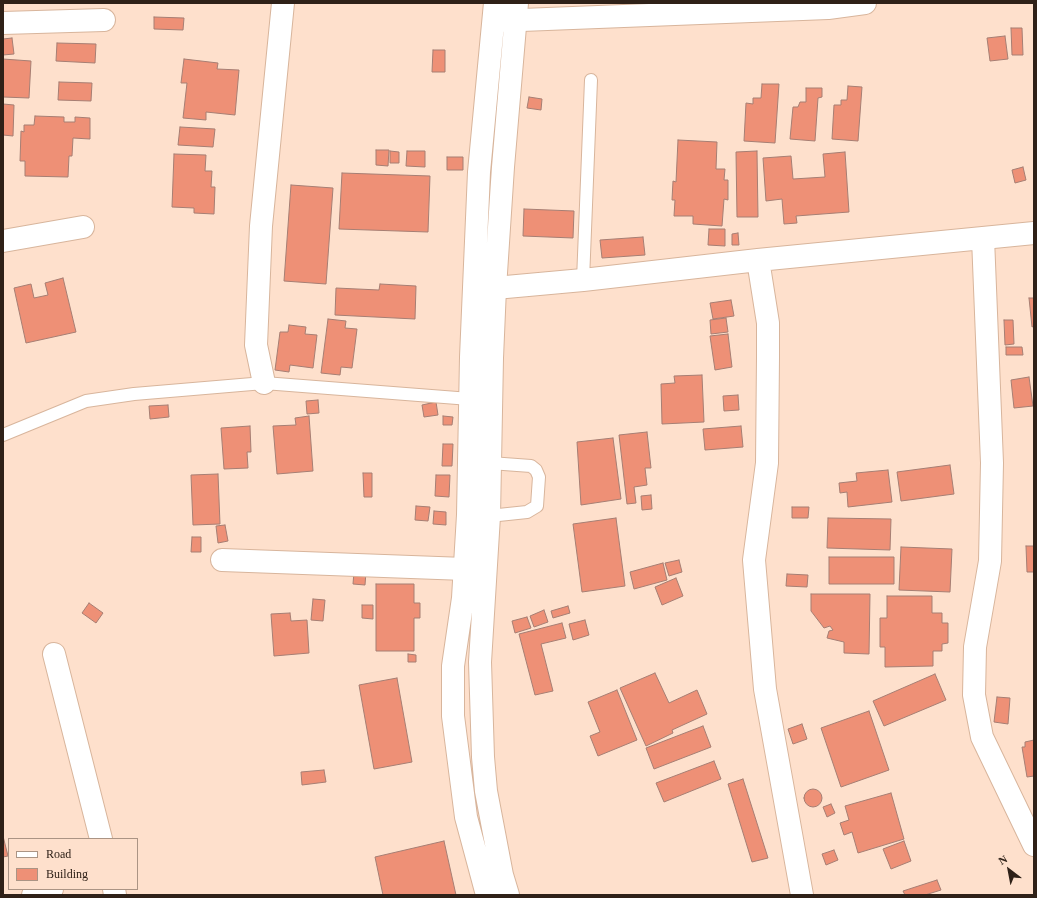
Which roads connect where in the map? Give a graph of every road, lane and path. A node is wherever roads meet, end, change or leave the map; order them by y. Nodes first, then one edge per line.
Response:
1 (283, 3) edge
2 (865, 3) edge
3 (828, 5) edge
4 (494, 12) edge
5 (517, 12) edge
6 (104, 20) dead end
7 (3, 23) edge
8 (591, 80) dead end
9 (83, 227) dead end
10 (1034, 233) edge
11 (983, 238) junction
12 (3, 241) edge
13 (758, 260) junction
14 (583, 280) junction
15 (495, 288) junction
16 (264, 383) junction
17 (470, 398) junction
18 (3, 435) edge
19 (490, 463) junction
20 (489, 516) junction
21 (222, 560) dead end
22 (465, 569) junction
23 (54, 654) dead end
24 (101, 838) edge
25 (1034, 845) edge
26 (49, 890) edge
27 (34, 895) edge
28 (486, 895) edge
29 (508, 895) edge
30 (802, 895) edge

1 - 16 street
2 - 3 street
3 - 5 street
4 - 5 street
4 - 17 street
5 - 15 street
6 - 7 street
8 - 14 lane
9 - 12 street
10 - 11 street
11 - 13 street
11 - 25 street
13 - 14 street
13 - 30 street
14 - 15 street
15 - 19 street
16 - 17 lane
16 - 18 lane
17 - 22 street
19 - 20 street
19 - 20 lane
20 - 29 street
21 - 22 street
22 - 28 street
23 - 24 street
26 - 27 street

